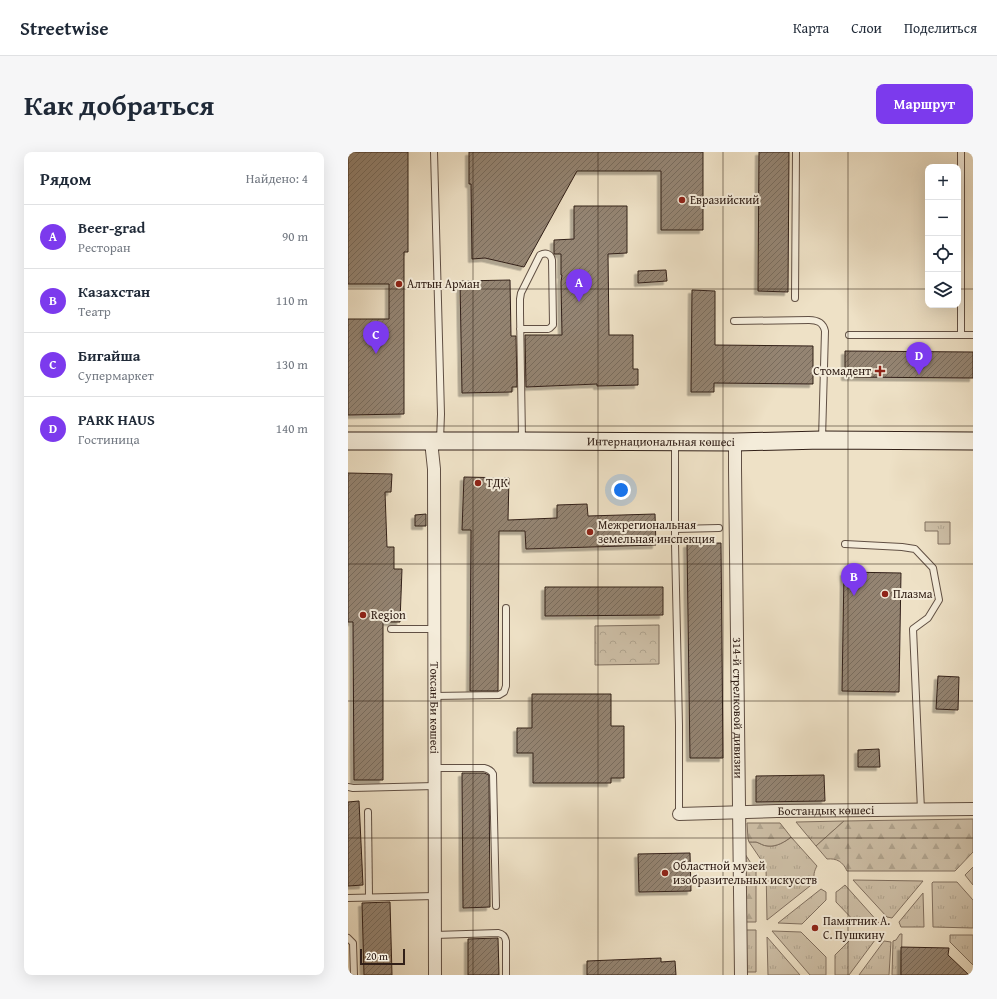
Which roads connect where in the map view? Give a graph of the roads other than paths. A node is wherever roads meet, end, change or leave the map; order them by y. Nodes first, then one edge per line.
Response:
1 (434, 152) edge
2 (796, 152) edge
3 (961, 152) edge
4 (795, 298) dead end
5 (734, 321) dead end
6 (520, 329) junction
7 (850, 335) dead end
8 (961, 335) junction
9 (973, 335) edge
10 (522, 440) junction
11 (822, 440) junction
12 (348, 441) edge
13 (436, 441) junction
14 (675, 441) junction
15 (973, 441) edge
16 (735, 442) junction
17 (719, 528) dead end
18 (675, 529) junction
19 (845, 544) dead end
20 (506, 608) dead end
21 (392, 629) dead end
22 (434, 629) junction
23 (434, 696) junction
24 (434, 768) junction
25 (435, 786) junction
26 (348, 787) edge
27 (973, 809) edge
28 (921, 810) junction
29 (368, 812) dead end
30 (739, 812) junction
31 (679, 814) joint
32 (435, 896) junction
33 (348, 898) edge
34 (369, 898) junction
35 (496, 906) dead end
36 (435, 934) junction
37 (348, 938) edge
38 (354, 975) edge
39 (435, 975) edge
40 (506, 975) edge
41 (741, 975) edge

1 - 13 lane
2 - 4 lane
3 - 8 lane
5 - 11 lane
6 - 6 lane
6 - 10 lane
7 - 8 lane
8 - 9 lane
10 - 13 main road, Интернациональная көшесі
10 - 14 main road, Интернациональная көшесі
11 - 15 main road, Интернациональная көшесі
11 - 16 main road, Интернациональная көшесі
12 - 13 main road, Интернациональная көшесі
13 - 22 street, Токсан Би көшесі
14 - 16 main road, Интернациональная көшесі
14 - 18 lane
16 - 30 street, 314-й стрелковой дивизии
17 - 18 lane
18 - 31 lane
19 - 28 lane
20 - 23 lane
21 - 22 lane
22 - 23 street, Токсан Би көшесі
23 - 24 street, Токсан Би көшесі
24 - 25 street, Токсан Би көшесі
24 - 35 lane
25 - 26 lane
25 - 32 street, Токсан Би көшесі
27 - 28 street, Бостандық көшесі
28 - 30 street, Бостандық көшесі
29 - 34 lane
30 - 31 street, Бостандық көшесі
30 - 41 street, 314-й стрелковой дивизии
32 - 34 lane
32 - 36 street, Токсан Би көшесі
33 - 34 lane
36 - 39 street, Токсан Би көшесі
36 - 40 lane
37 - 38 lane

